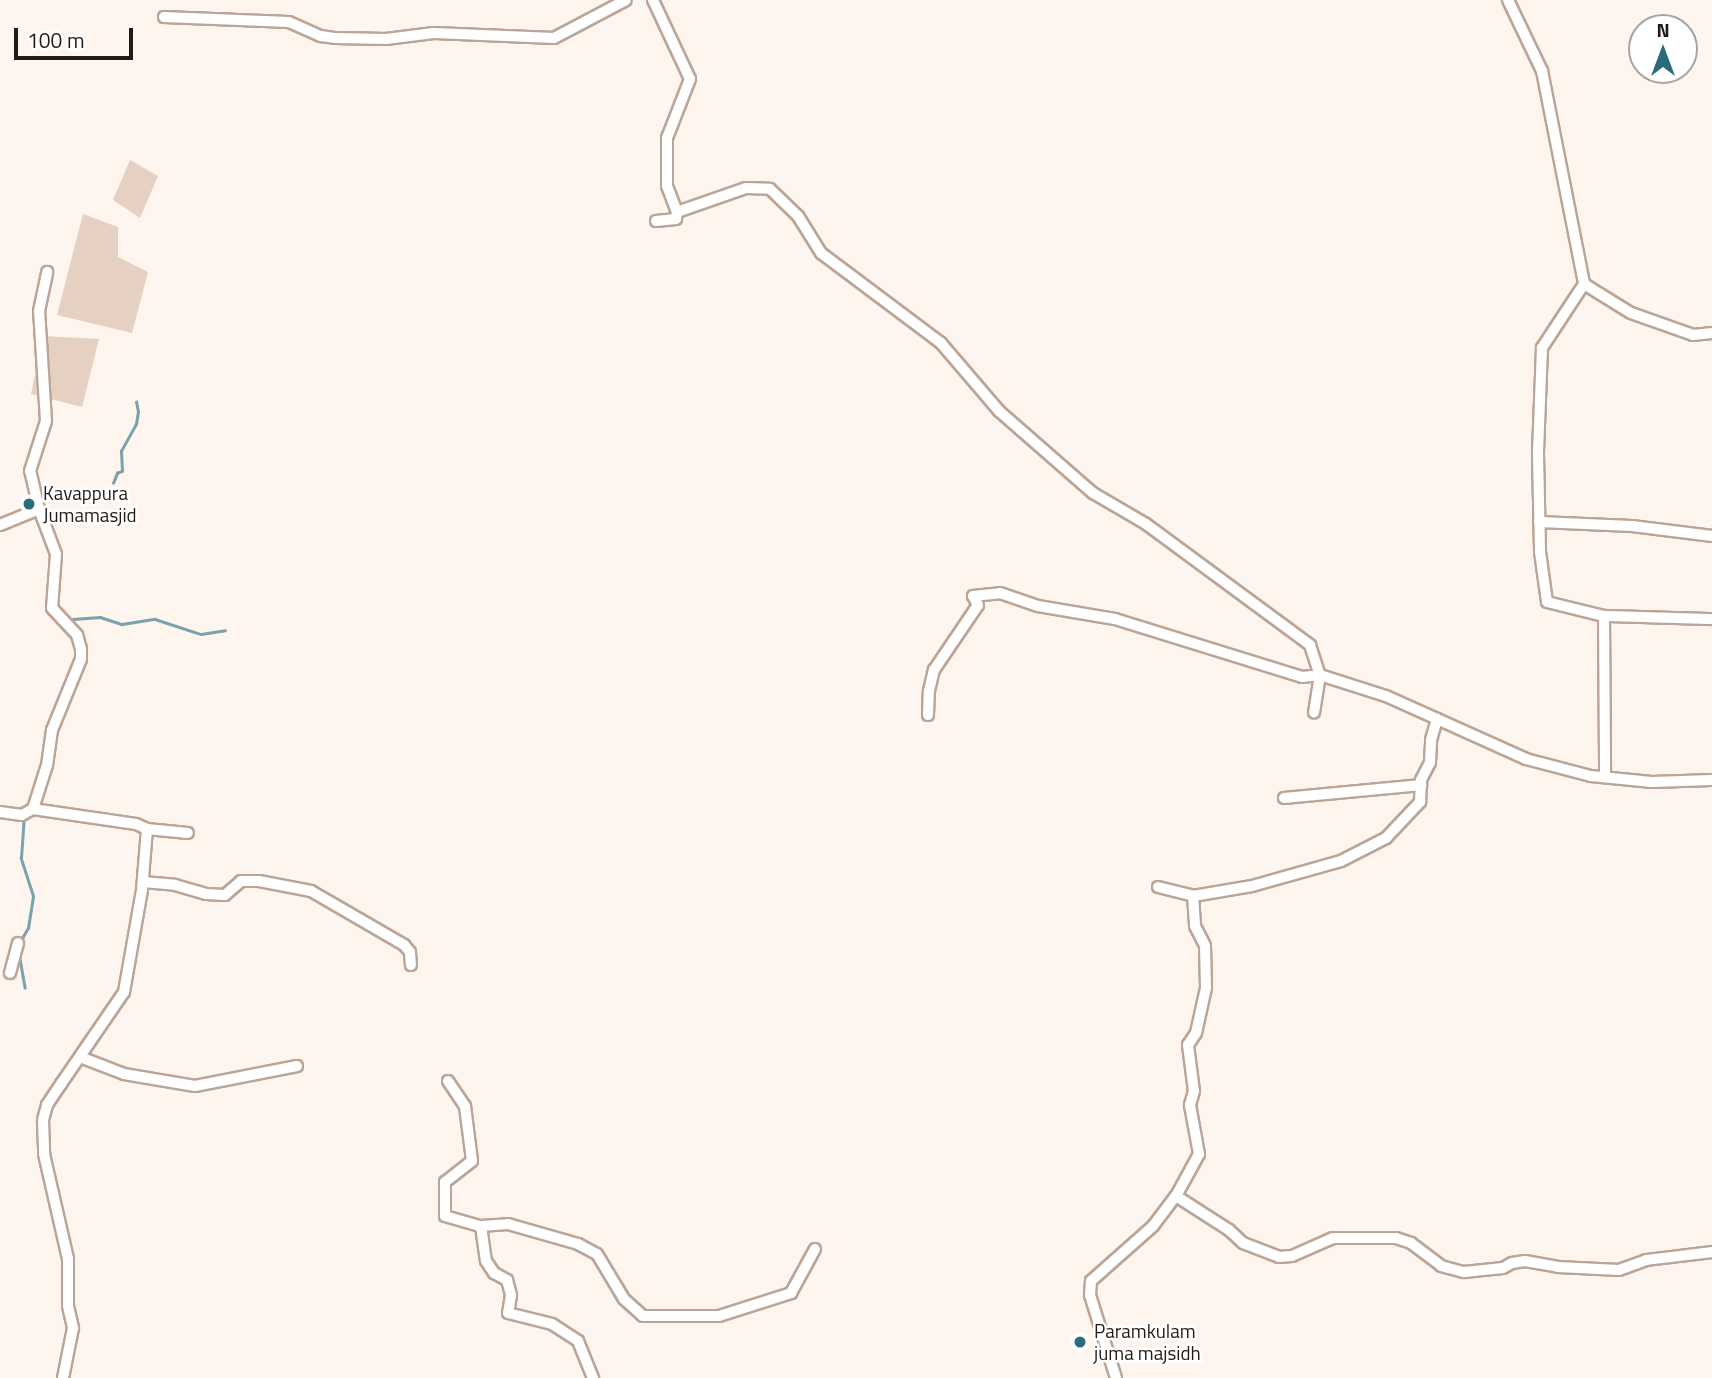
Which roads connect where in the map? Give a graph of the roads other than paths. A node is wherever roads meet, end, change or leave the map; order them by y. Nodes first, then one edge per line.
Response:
1 (626, 0) edge
2 (653, 0) edge
3 (1508, 0) edge
4 (164, 17) dead end
5 (677, 212) junction
6 (656, 221) dead end
7 (47, 272) dead end
8 (1584, 284) junction
9 (1712, 333) edge
10 (35, 511) junction
11 (1539, 522) junction
12 (0, 525) edge
13 (1712, 536) edge
14 (1604, 616) junction
15 (1712, 620) edge
16 (1320, 676) junction
17 (1314, 713) dead end
18 (928, 715) dead end
19 (1437, 719) junction
20 (1605, 777) junction
21 (1712, 780) edge
22 (1421, 785) junction
23 (1284, 798) dead end
24 (33, 809) junction
25 (0, 812) edge
26 (147, 829) junction
27 (188, 833) dead end
28 (143, 882) junction
29 (1158, 887) dead end
30 (1193, 896) junction
31 (18, 943) dead end
32 (411, 965) dead end
33 (10, 973) dead end
34 (80, 1057) junction
35 (297, 1066) dead end
36 (449, 1081) dead end
37 (1176, 1196) junction
38 (481, 1226) junction
39 (815, 1249) dead end
40 (1712, 1252) edge
41 (63, 1378) edge
42 (593, 1378) edge
43 (1116, 1378) edge

1 - 4 street
2 - 5 street
3 - 8 street
5 - 6 street
5 - 16 street
7 - 10 street
8 - 9 street
8 - 11 street
10 - 12 street
10 - 24 street
11 - 13 street
11 - 14 street
14 - 15 street
14 - 20 street
16 - 17 street
16 - 18 street
16 - 19 street
19 - 20 street
19 - 22 street
20 - 21 street
22 - 23 street
22 - 30 street
24 - 25 street
24 - 26 street
26 - 27 street
26 - 28 street
28 - 32 street
28 - 34 street
29 - 30 street
30 - 37 street
31 - 33 street
34 - 35 street
34 - 41 street
36 - 38 street
37 - 40 street
37 - 43 street
38 - 39 street
38 - 42 street

